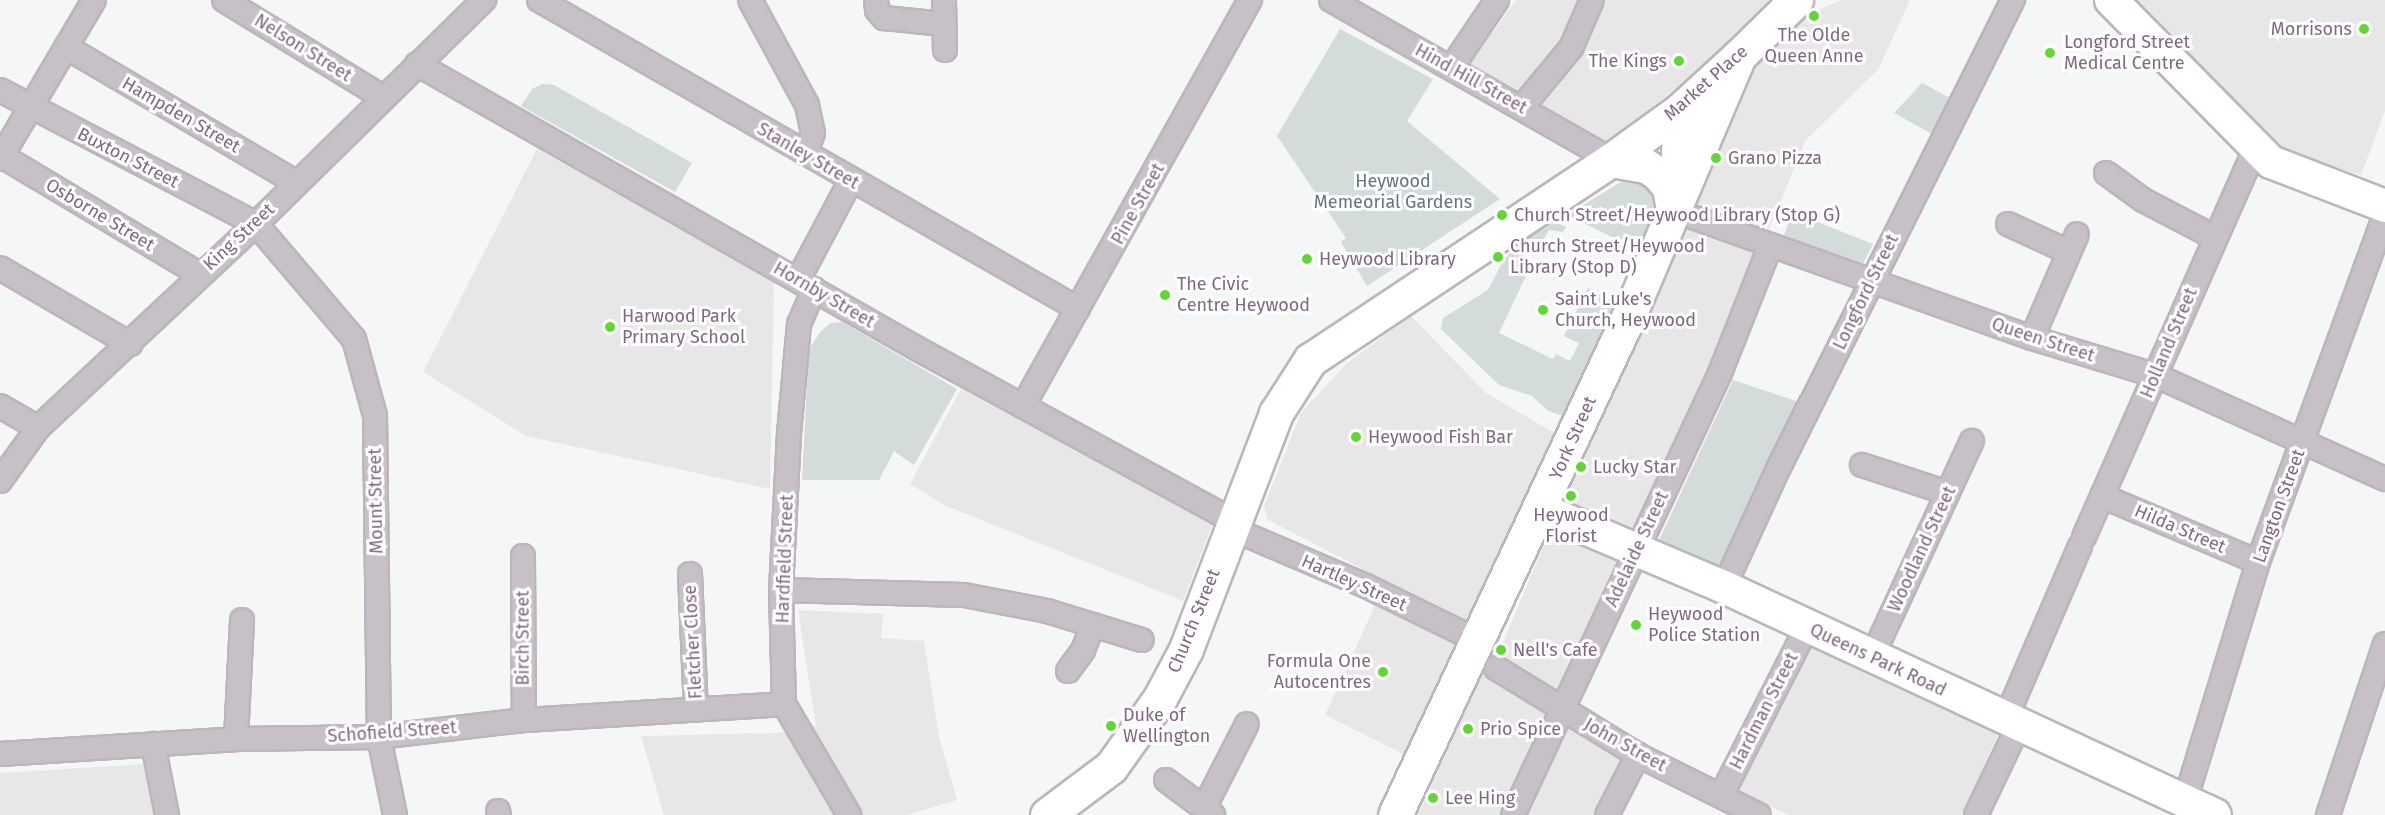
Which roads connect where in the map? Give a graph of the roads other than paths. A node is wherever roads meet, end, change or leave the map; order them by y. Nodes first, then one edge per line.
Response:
1 (94, 0) edge
2 (224, 0) edge
3 (484, 0) edge
4 (539, 0) edge
5 (750, 0) edge
6 (876, 0) edge
7 (944, 0) edge
8 (1250, 0) edge
9 (1331, 0) edge
10 (1497, 0) edge
11 (1592, 0) edge
12 (1796, 0) edge
13 (2013, 0) edge
14 (2111, 0) edge
15 (944, 24) junction
16 (66, 47) junction
17 (945, 50) dead end
18 (1739, 56) junction
19 (417, 64) junction
20 (1452, 67) junction
21 (0, 90) edge
22 (382, 97) junction
23 (1522, 106) junction
24 (32, 109) junction
25 (1680, 110) junction
26 (2255, 150) junction
27 (805, 154) junction
28 (1, 157) edge
29 (1611, 160) junction
30 (2106, 173) dead end
31 (851, 180) junction
32 (295, 182) junction
33 (2385, 206) edge
34 (1684, 214) junction
35 (2385, 215) edge
36 (2008, 224) dead end
37 (256, 225) junction
38 (2214, 237) junction
39 (1770, 247) junction
40 (0, 268) edge
41 (199, 274) junction
42 (1872, 281) junction
43 (806, 285) junction
44 (1078, 309) junction
45 (2032, 338) junction
46 (130, 344) junction
47 (2157, 376) junction
48 (0, 406) edge
49 (1023, 406) junction
50 (38, 428) junction
51 (1972, 441) dead end
52 (2302, 441) junction
53 (1862, 465) dead end
54 (2385, 479) edge
55 (0, 481) edge
56 (1948, 493) junction
57 (2102, 496) junction
58 (1540, 509) junction
59 (1232, 524) junction
60 (1635, 552) junction
61 (523, 556) dead end
62 (2258, 562) junction
63 (690, 574) dead end
64 (1724, 587) junction
65 (781, 590) junction
66 (242, 620) dead end
67 (1093, 625) junction
68 (1807, 627) junction
69 (1142, 639) dead end
70 (1476, 640) junction
71 (2385, 644) edge
72 (1872, 657) junction
73 (1496, 668) dead end
74 (1068, 671) dead end
75 (784, 704) junction
76 (1561, 708) junction
77 (696, 710) junction
78 (524, 720) junction
79 (2012, 722) junction
80 (1246, 724) dead end
81 (379, 737) junction
82 (236, 739) junction
83 (153, 744) junction
84 (0, 754) edge
85 (1638, 755) junction
86 (1166, 780) dead end
87 (1721, 796) junction
88 (2185, 801) junction
89 (1087, 803) edge
90 (1208, 811) edge
91 (167, 815) edge
92 (394, 815) edge
93 (849, 815) edge
94 (1047, 815) edge
95 (1395, 815) edge
96 (1513, 815) edge
97 (1607, 815) edge
98 (1759, 815) edge
99 (1976, 815) edge
100 (2215, 815) edge
101 (2328, 815) edge

1 - 16 street
2 - 22 street, Nelson Street
3 - 19 street, King Street
4 - 27 street, Stanley Street
5 - 27 street
6 - 15 street
7 - 15 street
8 - 44 street, Pine Street
9 - 20 street, Hind Hill Street
10 - 20 street
11 - 23 street
12 - 18 main road, Market Place
13 - 42 street, Longford Street
14 - 26 street
15 - 17 street
16 - 24 street
16 - 32 street, Hampden Street
18 - 25 main road, Market Place
18 - 34 main road, York Street
19 - 22 street, King Street
19 - 43 street, Hornby Street
20 - 23 street, Hind Hill Street
21 - 24 street, Buxton Street
22 - 32 street, King Street
23 - 29 street, Hind Hill Street
24 - 28 street
24 - 37 street, Buxton Street
25 - 29 main road, Market Place
25 - 34 main road
26 - 33 street
26 - 38 street, Holland Street
27 - 31 street, Stanley Street
28 - 41 street, Osborne Street
29 - 34 main road
29 - 59 main road, Market Place
30 - 38 street
31 - 43 street, Hardfield Street
31 - 44 street, Stanley Street
32 - 37 street, King Street
34 - 39 street, Queen Street
34 - 58 main road, York Street
35 - 52 street, Langton Street
36 - 45 street
37 - 41 street, King Street
37 - 81 street, Mount Street
38 - 47 street, Holland Street
39 - 42 street, Queen Street
39 - 60 street, Adelaide Street
40 - 46 street
41 - 46 street, King Street
42 - 45 street, Queen Street
42 - 64 street, Longford Street
43 - 49 street, Hornby Street
43 - 65 street, Hardfield Street
44 - 49 street, Pine Street
45 - 47 street, Queen Street
46 - 50 street, King Street
47 - 52 street, Queen Street
47 - 57 street, Holland Street
48 - 50 street
49 - 59 street, Hornby Street
50 - 55 street, King Street
51 - 56 street, Woodland Street
52 - 54 street, Queen Street
52 - 62 street, Langton Street
53 - 56 street
56 - 72 street, Woodland Street
57 - 62 street, Hilda Street
57 - 79 street, Holland Street
58 - 60 street, Queens Park Road
58 - 70 main road, York Street
59 - 70 street, Hartley Street
59 - 89 main road, Church Street
60 - 64 street, Queens Park Road
60 - 76 street, Adelaide Street
61 - 78 street, Birch Street
62 - 88 street, Langton Street
63 - 77 street, Fletcher Close
64 - 68 street, Queens Park Road
65 - 67 street
65 - 75 street, Hardfield Street
66 - 82 street
67 - 69 street
67 - 74 street
68 - 72 street, Queens Park Road
68 - 87 street, Hardman Street
70 - 95 main road, York Street
71 - 101 street
72 - 79 street, Queens Park Road
73 - 76 street, John Street
75 - 77 street, Schofield Street
75 - 93 street, Hardfield Street
76 - 85 street, John Street
76 - 96 street, Adelaide Street
77 - 78 street, Schofield Street
78 - 81 street, Schofield Street
79 - 88 street, Queens Park Road
79 - 99 street, Holland Street
80 - 90 street
81 - 82 street, Schofield Street
81 - 92 street, Mount Street
82 - 83 street, Schofield Street
83 - 84 street, Schofield Street
83 - 91 street
85 - 87 street, John Street
85 - 97 street
86 - 90 street
87 - 98 street, John Street
88 - 100 street, Queens Park Road
89 - 94 main road, Church Street

